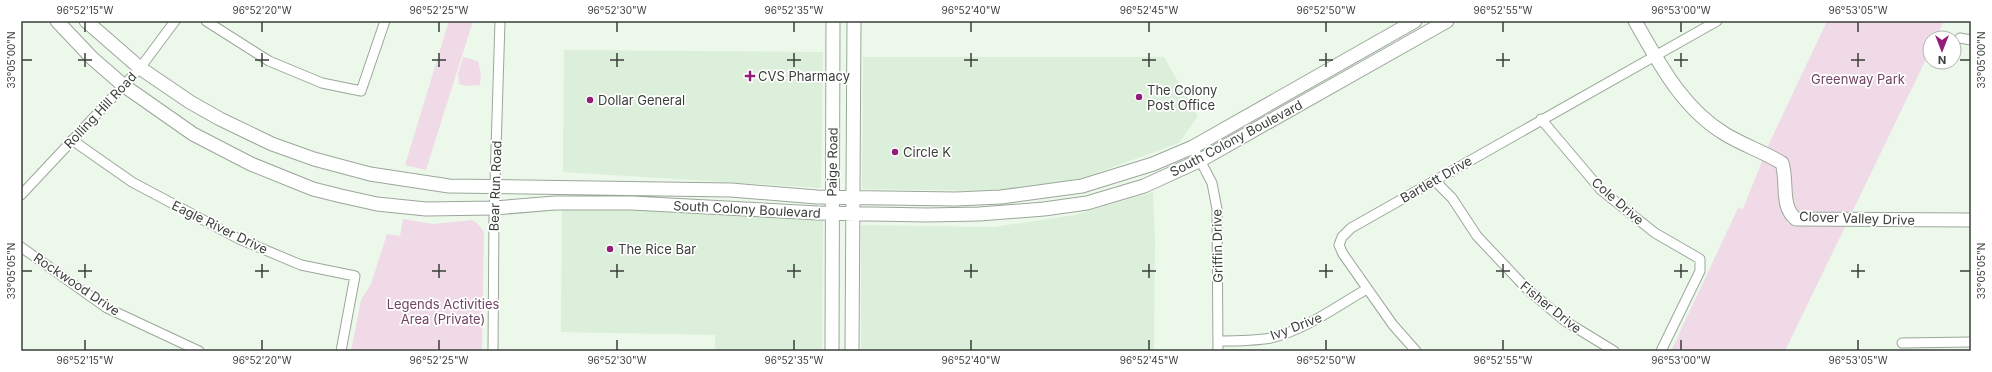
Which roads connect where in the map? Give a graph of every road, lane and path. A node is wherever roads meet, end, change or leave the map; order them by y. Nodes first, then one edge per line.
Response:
1 (57, 21) edge
2 (86, 21) edge
3 (176, 21) edge
4 (206, 21) edge
5 (385, 21) edge
6 (500, 21) edge
7 (833, 21) edge
8 (854, 21) edge
9 (1415, 21) edge
10 (1447, 21) edge
11 (1635, 21) edge
12 (1717, 21) edge
13 (1353, 56) junction
14 (1654, 56) junction
15 (854, 62) junction
16 (833, 66) junction
17 (140, 68) junction
18 (1361, 70) junction
19 (123, 85) junction
20 (1541, 119) junction
21 (72, 140) junction
22 (1193, 147) junction
23 (1201, 160) junction
24 (1106, 180) junction
25 (1434, 180) junction
26 (496, 187) junction
27 (632, 187) junction
28 (711, 189) junction
29 (1123, 192) junction
30 (1042, 193) junction
31 (21, 195) edge
32 (832, 197) junction
33 (852, 197) junction
34 (632, 203) junction
35 (723, 207) junction
36 (494, 208) junction
37 (1044, 209) junction
38 (832, 214) junction
39 (852, 214) junction
40 (1971, 220) edge
41 (21, 247) edge
42 (1367, 289) junction
43 (1218, 341) junction
44 (1971, 342) edge
45 (1902, 343) dead end
46 (199, 351) edge
47 (341, 351) edge
48 (493, 351) edge
49 (832, 351) edge
50 (852, 351) edge
51 (1218, 351) edge
52 (1416, 351) edge
53 (1614, 351) edge
54 (1661, 351) edge

1 - 19 main road, South Colony Boulevard
2 - 17 main road, South Colony Boulevard
3 - 17 street, Rolling Hill Road
4 - 5 street
6 - 26 street, Bear Run Road
7 - 16 main road, Paige Road
8 - 15 main road, Paige Road
9 - 13 main road, South Colony Boulevard
10 - 18 main road, South Colony Boulevard
11 - 14 main road, Clover Valley Drive
12 - 14 street, Bartlett Drive
13 - 18 main road
13 - 22 main road, South Colony Boulevard
14 - 20 street, Bartlett Drive
14 - 40 main road, Clover Valley Drive
15 - 16 main road
15 - 33 main road, Paige Road
16 - 32 main road, Paige Road
17 - 19 street, Rolling Hill Road
17 - 26 main road, South Colony Boulevard
18 - 23 main road, South Colony Boulevard
19 - 21 street, Rolling Hill Road
19 - 36 main road, South Colony Boulevard
20 - 25 street, Bartlett Drive
20 - 54 street, Cole Drive
21 - 31 street, Rolling Hill Road
21 - 47 street, Eagle River Drive
22 - 23 street, Griffin Drive
22 - 24 main road, South Colony Boulevard
23 - 29 main road, South Colony Boulevard
23 - 43 street, Griffin Drive
24 - 29 main road
24 - 30 main road, South Colony Boulevard
25 - 42 street, Bartlett Drive
25 - 53 street, Fisher Drive
26 - 27 main road, South Colony Boulevard
26 - 36 street, Bear Run Road
27 - 28 main road, South Colony Boulevard
27 - 34 main road
28 - 32 main road, South Colony Boulevard
28 - 35 main road
29 - 37 main road, South Colony Boulevard
30 - 33 main road, South Colony Boulevard
30 - 37 main road
32 - 33 main road, South Colony Boulevard
32 - 38 main road, Paige Road
33 - 39 main road, Paige Road
34 - 35 main road, South Colony Boulevard
34 - 36 main road, South Colony Boulevard
35 - 38 main road, South Colony Boulevard
36 - 48 street, Bear Run Road
37 - 39 main road, South Colony Boulevard
38 - 39 main road, South Colony Boulevard
38 - 49 main road, Paige Road
39 - 50 main road, Paige Road
41 - 46 street, Rockwood Drive
42 - 43 street, Ivy Drive
42 - 52 street, Bartlett Drive
43 - 51 street, Griffin Drive
44 - 45 street

